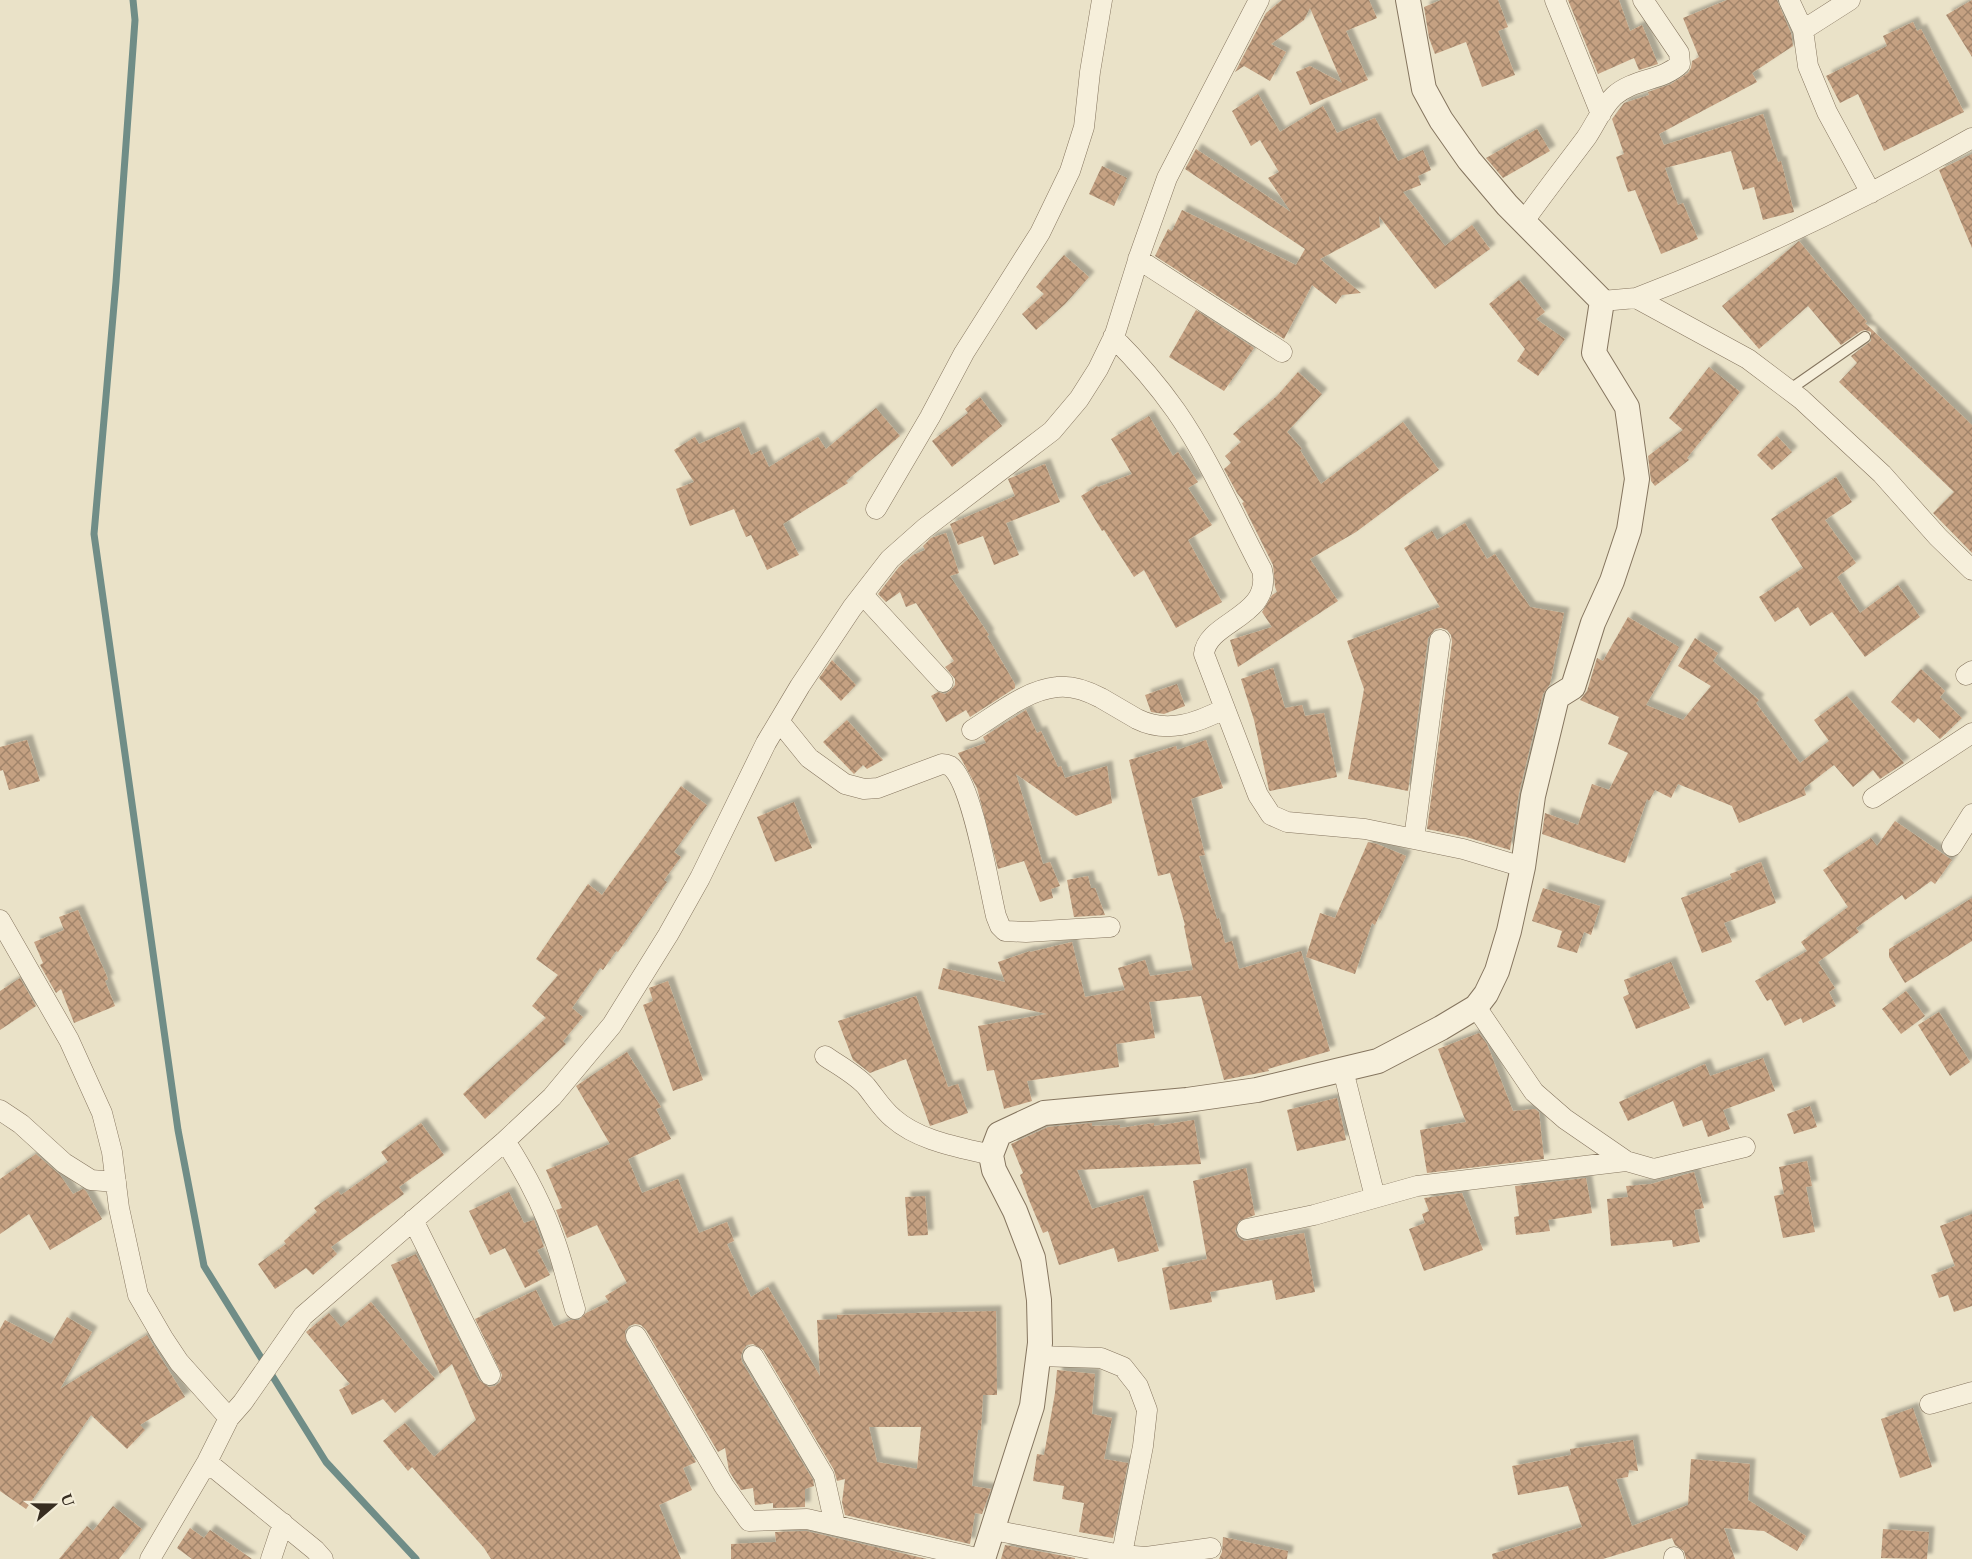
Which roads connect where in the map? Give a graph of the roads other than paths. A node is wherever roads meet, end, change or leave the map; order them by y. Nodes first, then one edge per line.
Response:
1 (1102, 0) edge
2 (1259, 0) edge
3 (1408, 0) edge
4 (1555, 0) edge
5 (1643, 0) edge
6 (1789, 0) edge
7 (1850, 0) edge
8 (1803, 30) junction
9 (1601, 114) junction
10 (1972, 138) edge
11 (1871, 193) junction
12 (1524, 221) junction
13 (1138, 259) junction
14 (1636, 298) junction
15 (1602, 301) junction
16 (1113, 337) junction
17 (1865, 337) dead end
18 (1282, 352) dead end
19 (1789, 390) junction
20 (876, 509) dead end
21 (1972, 570) edge
22 (862, 595) junction
23 (1440, 640) dead end
24 (943, 682) dead end
25 (1224, 709) junction
26 (779, 721) junction
27 (972, 730) dead end
28 (1972, 734) edge
29 (1873, 798) dead end
30 (1972, 814) edge
31 (1414, 839) junction
32 (1952, 846) dead end
33 (1523, 867) junction
34 (0, 920) edge
35 (1110, 927) dead end
36 (1476, 1007) junction
37 (825, 1056) dead end
38 (1343, 1070) junction
39 (0, 1110) edge
40 (505, 1141) junction
41 (1745, 1147) dead end
42 (991, 1155) junction
43 (1626, 1161) junction
44 (116, 1182) junction
45 (1375, 1197) junction
46 (413, 1220) junction
47 (1247, 1229) dead end
48 (575, 1309) dead end
49 (636, 1336) dead end
50 (753, 1356) dead end
51 (1038, 1356) junction
52 (490, 1375) dead end
53 (1972, 1392) edge
54 (1930, 1404) dead end
55 (229, 1418) junction
56 (207, 1462) junction
57 (283, 1523) junction
58 (835, 1525) junction
59 (993, 1530) junction
60 (1211, 1548) dead end
61 (1121, 1557) edge
62 (150, 1559) edge
63 (271, 1559) edge
64 (323, 1559) edge
65 (982, 1559) edge

1 - 20 street
2 - 13 street
3 - 12 street
4 - 9 street
5 - 9 street
6 - 8 street
7 - 8 street
8 - 11 street
9 - 12 street
10 - 11 street
11 - 14 street
12 - 15 street
13 - 16 street
13 - 18 street
14 - 15 street
14 - 19 street
15 - 33 street
16 - 22 street
16 - 25 street
17 - 19 lane
19 - 21 street
22 - 24 street
22 - 26 street
23 - 31 street
25 - 27 street
25 - 31 street
26 - 35 street
26 - 40 street
28 - 29 street
30 - 32 street
31 - 33 street
33 - 36 street
34 - 44 street
36 - 38 street
36 - 43 street
37 - 42 street
38 - 42 street
38 - 45 street
39 - 44 street
40 - 46 street
40 - 48 street
41 - 43 street
42 - 51 street
43 - 45 street
44 - 55 street
45 - 47 street
46 - 52 street
46 - 55 street
49 - 58 street
50 - 58 street
51 - 59 street
51 - 61 street
53 - 54 street
55 - 56 street
56 - 57 street
56 - 62 street
57 - 63 street
57 - 64 street
58 - 65 street
59 - 61 street
59 - 65 street
60 - 61 street

